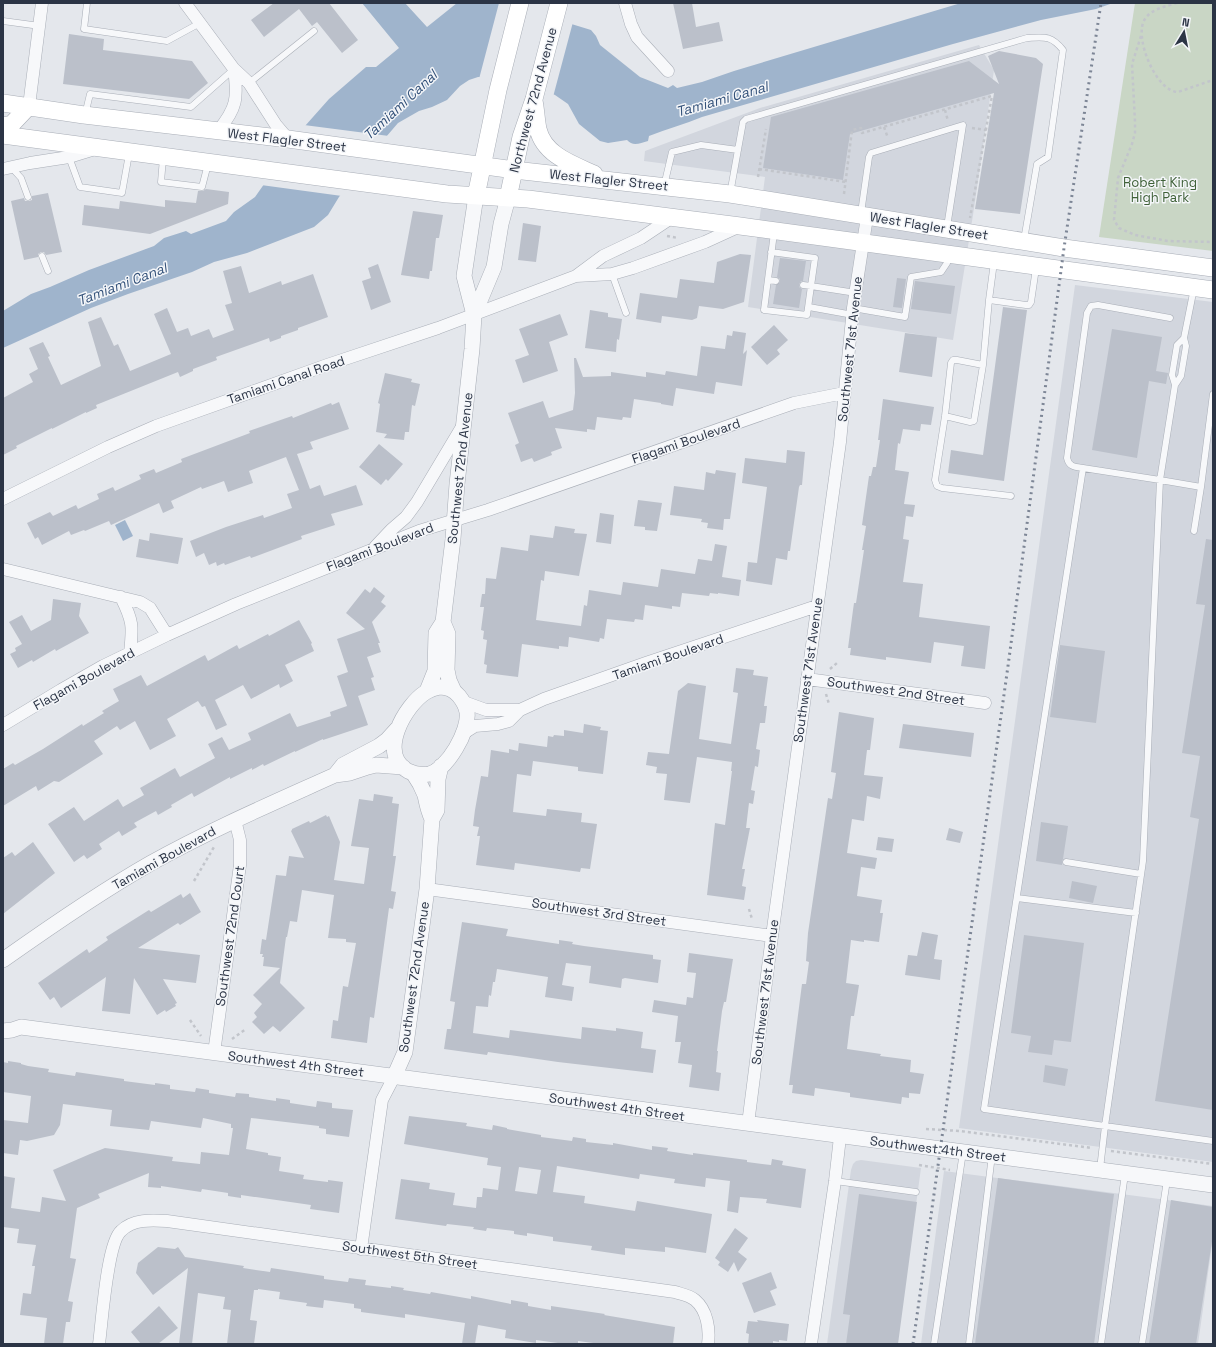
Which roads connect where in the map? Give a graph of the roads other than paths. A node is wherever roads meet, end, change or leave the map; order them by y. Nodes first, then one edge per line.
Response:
1 (42, 3) edge
2 (86, 3) edge
3 (185, 3) edge
4 (520, 3) edge
5 (625, 3) edge
6 (558, 4) edge
7 (3, 21) edge
8 (200, 23) junction
9 (40, 26) junction
10 (314, 31) dead end
11 (234, 69) junction
12 (668, 71) dead end
13 (249, 83) junction
14 (534, 99) junction
15 (3, 103) edge
16 (29, 106) junction
17 (84, 115) junction
18 (3, 126) edge
19 (218, 131) junction
20 (3, 135) edge
21 (288, 139) junction
22 (97, 148) junction
23 (738, 150) junction
24 (129, 152) junction
25 (164, 156) junction
26 (69, 158) junction
27 (208, 162) junction
28 (483, 165) junction
29 (6, 167) edge
30 (514, 170) junction
31 (606, 180) junction
32 (664, 186) junction
33 (730, 194) junction
34 (476, 196) junction
35 (28, 197) dead end
36 (508, 198) junction
37 (864, 216) junction
38 (671, 218) junction
39 (740, 226) junction
40 (947, 229) junction
41 (774, 231) junction
42 (1024, 241) junction
43 (863, 242) junction
44 (771, 252) junction
45 (948, 254) junction
46 (42, 256) dead end
47 (994, 261) junction
48 (1036, 266) junction
49 (1213, 268) edge
50 (48, 271) dead end
51 (612, 274) junction
52 (576, 276) junction
53 (768, 280) junction
54 (776, 281) dead end
55 (803, 285) dead end
56 (811, 286) junction
57 (1194, 288) junction
58 (1213, 290) edge
59 (856, 293) junction
60 (989, 300) junction
61 (809, 308) junction
62 (853, 312) junction
63 (626, 313) dead end
64 (474, 315) junction
65 (1170, 318) dead end
66 (1184, 338) junction
67 (983, 365) junction
68 (1175, 385) junction
69 (844, 393) junction
70 (1213, 394) edge
71 (945, 416) junction
72 (464, 422) junction
73 (1083, 468) junction
74 (1160, 480) junction
75 (1200, 487) junction
76 (1011, 496) dead end
77 (3, 499) edge
78 (455, 520) junction
79 (1194, 531) dead end
80 (373, 549) junction
81 (3, 569) edge
82 (121, 597) junction
83 (816, 606) junction
84 (443, 622) junction
85 (167, 635) junction
86 (130, 653) junction
87 (806, 679) junction
88 (427, 691) junction
89 (459, 696) junction
90 (985, 703) dead end
91 (520, 710) junction
92 (3, 725) edge
93 (398, 727) junction
94 (464, 733) junction
95 (441, 766) junction
96 (408, 770) junction
97 (335, 775) junction
98 (235, 820) junction
99 (432, 820) junction
100 (1066, 862) dead end
101 (1141, 874) junction
102 (426, 889) junction
103 (1017, 898) junction
104 (1136, 913) junction
105 (772, 936) junction
106 (3, 960) edge
107 (3, 1020) edge
108 (21, 1027) junction
109 (3, 1031) edge
110 (214, 1053) junction
111 (394, 1077) junction
112 (748, 1124) junction
113 (1105, 1126) junction
114 (840, 1137) junction
115 (1213, 1141) edge
116 (963, 1152) junction
117 (992, 1156) junction
118 (1100, 1170) junction
119 (1125, 1174) junction
120 (1168, 1179) junction
121 (835, 1181) junction
122 (1213, 1185) edge
123 (916, 1192) dead end
124 (362, 1249) junction
125 (99, 1344) edge
126 (708, 1344) edge
127 (811, 1344) edge
128 (934, 1344) edge
129 (969, 1344) edge
130 (1101, 1344) edge
131 (1142, 1344) edge

1 - 9 street
2 - 8 lane
3 - 8 street
4 - 28 main road
5 - 12 street
6 - 14 main road, Northwest 72nd Avenue
7 - 9 lane
8 - 11 street
9 - 16 street
10 - 13 lane
11 - 13 street
11 - 17 lane
11 - 19 street
13 - 21 street
14 - 30 main road, Northwest 72nd Avenue
14 - 31 main road
15 - 16 main road, West Flagler Street
16 - 17 main road, West Flagler Street
16 - 18 main road
17 - 19 main road, West Flagler Street
19 - 21 main road, West Flagler Street
20 - 22 main road, West Flagler Street
21 - 28 main road, West Flagler Street
22 - 24 main road, West Flagler Street
22 - 26 street
23 - 32 lane
23 - 33 lane
23 - 42 lane
24 - 25 main road, West Flagler Street
24 - 26 lane
25 - 27 main road, West Flagler Street
25 - 27 lane
26 - 29 street
27 - 34 main road, West Flagler Street
28 - 30 main road, West Flagler Street
28 - 34 main road
29 - 35 lane
30 - 31 main road, West Flagler Street
30 - 36 main road, Northwest 72nd Avenue
31 - 32 main road, West Flagler Street
32 - 33 main road, West Flagler Street
33 - 37 main road, West Flagler Street
34 - 36 main road, West Flagler Street
34 - 64 street, Southwest 72nd Avenue
36 - 38 main road, West Flagler Street
36 - 64 street, Southwest 72nd Avenue
37 - 40 main road, West Flagler Street
37 - 40 lane
37 - 43 street, Southwest 71st Avenue
38 - 39 main road, West Flagler Street
38 - 52 street, Tamiami Canal Road
39 - 41 main road, West Flagler Street
39 - 51 street, Tamiami Canal Road
40 - 42 main road, West Flagler Street
41 - 43 main road, West Flagler Street
41 - 44 lane
42 - 49 main road, West Flagler Street
43 - 45 main road, West Flagler Street
43 - 59 street, Southwest 71st Avenue
44 - 53 lane
44 - 56 lane
45 - 47 main road, West Flagler Street
45 - 62 lane
46 - 50 lane
47 - 48 main road, West Flagler Street
47 - 60 lane
48 - 57 main road, West Flagler Street
48 - 60 lane
51 - 52 street, Tamiami Canal Road
51 - 63 lane
52 - 64 street, Tamiami Canal Road
53 - 54 lane
53 - 61 lane
55 - 56 lane
56 - 59 lane
56 - 61 lane
57 - 58 main road, West Flagler Street
57 - 66 lane
59 - 62 street, Southwest 71st Avenue
60 - 67 lane
61 - 62 lane
62 - 69 street, Southwest 71st Avenue
64 - 72 street, Southwest 72nd Avenue
64 - 77 street, Tamiami Canal Road
65 - 73 lane
66 - 68 lane
66 - 68 lane
67 - 71 lane
67 - 71 lane
68 - 74 lane
69 - 78 street, Flagami Boulevard
69 - 83 street, Southwest 71st Avenue
70 - 75 lane
71 - 76 lane
72 - 78 street, Southwest 72nd Avenue
72 - 80 street
73 - 74 lane
73 - 103 lane
74 - 75 lane
74 - 101 lane
75 - 79 lane
78 - 80 street, Flagami Boulevard
78 - 84 street, Southwest 72nd Avenue
80 - 85 street, Flagami Boulevard
81 - 82 street
82 - 85 street
82 - 86 street
83 - 87 street, Southwest 71st Avenue
83 - 91 street, Tamiami Boulevard
84 - 88 street, Southwest 72nd Avenue
84 - 89 street, Southwest 72nd Avenue
85 - 86 street, Flagami Boulevard
86 - 92 street, Flagami Boulevard
87 - 90 street, Southwest 2nd Street
87 - 105 street, Southwest 71st Avenue
88 - 89 street
88 - 93 street
89 - 91 street, Tamiami Boulevard
89 - 94 street
91 - 94 street, Tamiami Boulevard
93 - 96 street
93 - 97 street, Tamiami Boulevard
94 - 95 street
95 - 96 street
95 - 99 street, Southwest 72nd Avenue
96 - 97 street, Tamiami Boulevard
96 - 99 street, Southwest 72nd Avenue
97 - 98 street, Tamiami Boulevard
98 - 106 street, Tamiami Boulevard
98 - 110 street, Southwest 72nd Court
99 - 102 street, Southwest 72nd Avenue
100 - 101 lane
101 - 104 lane
102 - 105 street, Southwest 3rd Street
102 - 111 street, Southwest 72nd Avenue
103 - 104 lane
103 - 113 lane
104 - 113 lane
105 - 112 street, Southwest 71st Avenue
107 - 108 street, Southwest 4th Street
108 - 109 street, Southwest 4th Street
108 - 110 street, Southwest 4th Street
110 - 111 street, Southwest 4th Street
111 - 112 street, Southwest 4th Street
111 - 124 street, Southwest 72nd Avenue
112 - 114 street, Southwest 4th Street
113 - 115 lane
113 - 118 lane
114 - 116 street, Southwest 4th Street
114 - 121 street
116 - 117 street, Southwest 4th Street
116 - 128 lane
117 - 118 street, Southwest 4th Street
117 - 129 lane
118 - 119 street, Southwest 4th Street
119 - 120 street, Southwest 4th Street
119 - 130 lane
120 - 122 street, Southwest 4th Street
120 - 131 lane
121 - 123 lane
121 - 127 street
124 - 125 street, Southwest 5th Street
124 - 126 street, Southwest 5th Street

